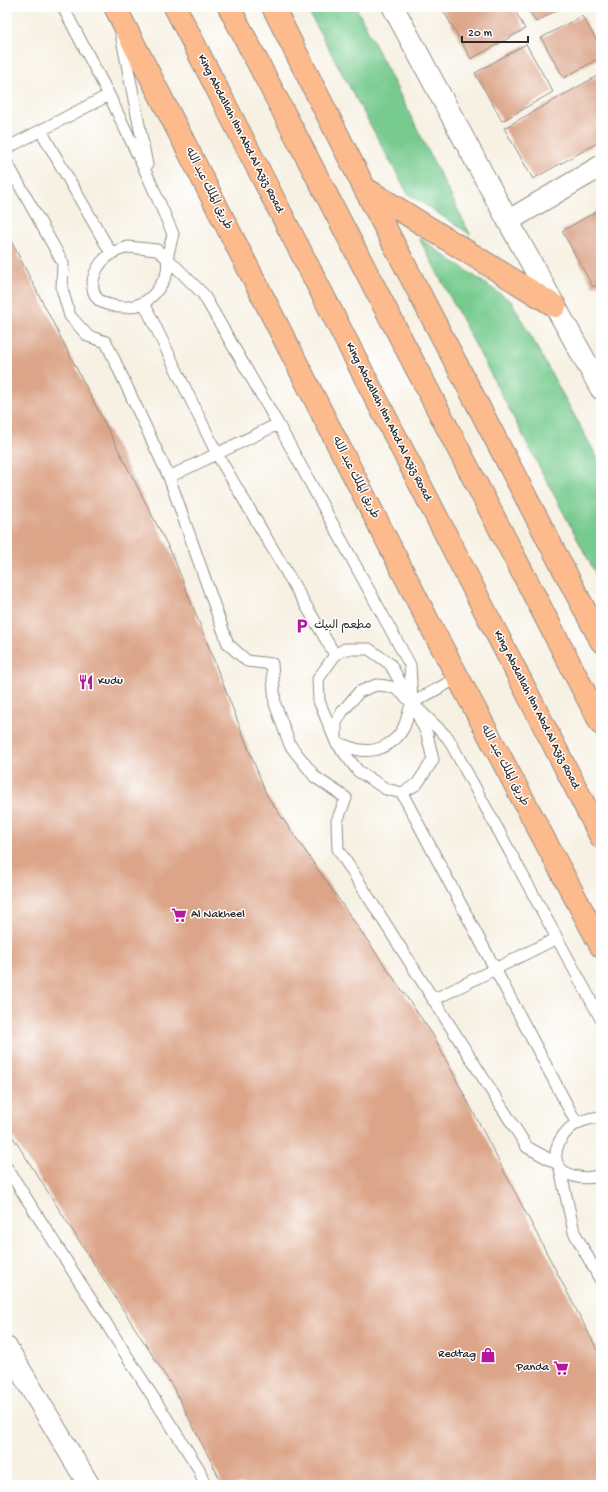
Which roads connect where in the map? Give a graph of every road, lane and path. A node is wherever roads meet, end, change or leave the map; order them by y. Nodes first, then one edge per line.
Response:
1 (63, 7) edge
2 (175, 7) edge
3 (229, 7) edge
4 (273, 7) edge
5 (393, 7) edge
6 (116, 8) edge
7 (109, 95) junction
8 (41, 131) junction
9 (7, 148) edge
10 (7, 163) edge
11 (601, 166) edge
12 (150, 181) junction
13 (365, 189) junction
14 (508, 221) junction
15 (111, 253) junction
16 (167, 258) junction
17 (144, 303) junction
18 (555, 306) junction
19 (601, 389) edge
20 (278, 424) junction
21 (217, 454) junction
22 (169, 477) junction
23 (601, 641) edge
24 (335, 655) junction
25 (457, 678) junction
26 (412, 703) junction
27 (601, 724) edge
28 (336, 742) junction
29 (402, 792) junction
30 (601, 837) edge
31 (557, 938) junction
32 (601, 946) edge
33 (495, 969) junction
34 (433, 1000) junction
35 (601, 1019) edge
36 (601, 1117) edge
37 (577, 1124) junction
38 (558, 1166) junction
39 (7, 1168) edge
40 (601, 1175) edge
41 (601, 1281) edge
42 (7, 1348) edge
43 (89, 1485) edge
44 (206, 1485) edge

1 - 7 lane
2 - 30 main road, King Abdallah Ibn Abd Al Aziz Road
3 - 27 main road
4 - 13 main road
5 - 14 street
6 - 12 lane
6 - 25 main road, طريق الملك عبد الله
7 - 8 lane
7 - 12 lane
8 - 9 lane
8 - 15 lane
10 - 22 lane
11 - 14 street
12 - 16 lane
13 - 18 main road
13 - 23 main road
14 - 18 street
15 - 16 lane
15 - 17 lane
16 - 17 lane
16 - 20 lane
17 - 21 lane
18 - 19 street
20 - 21 lane
20 - 26 lane
21 - 22 lane
21 - 24 lane
22 - 34 lane
24 - 26 lane
24 - 28 lane
25 - 26 lane
25 - 32 main road, طريق الملك عبد الله
26 - 28 lane
26 - 28 lane
26 - 29 lane
26 - 31 lane
28 - 29 lane
29 - 33 lane
31 - 33 lane
31 - 35 lane
33 - 34 lane
33 - 37 lane
34 - 38 lane
36 - 37 lane
37 - 38 lane
38 - 40 lane
38 - 41 lane
39 - 44 lane
42 - 43 street

